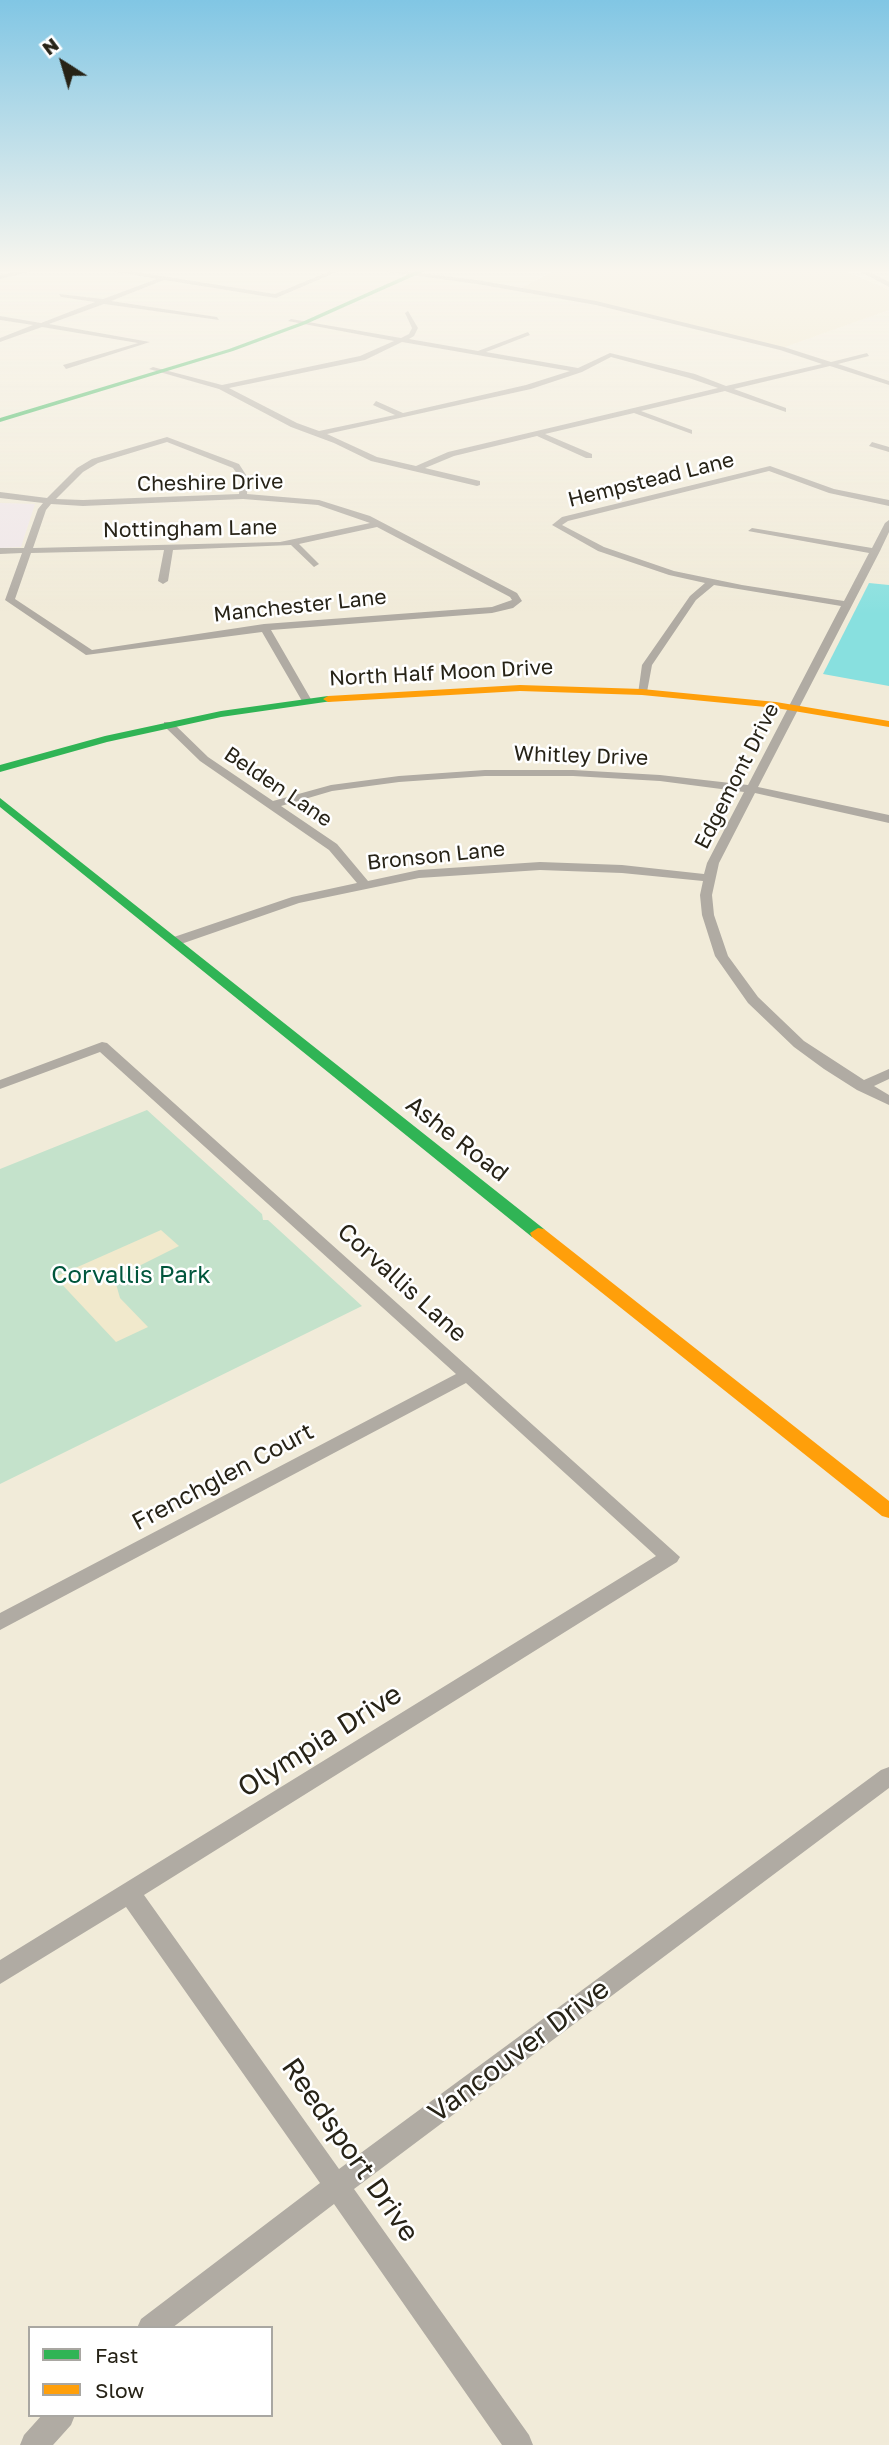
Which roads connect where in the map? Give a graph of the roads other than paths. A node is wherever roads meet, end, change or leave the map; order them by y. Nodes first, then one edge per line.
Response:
1 (103, 385) edge
2 (111, 385) edge
3 (215, 385) edge
4 (232, 385) edge
5 (534, 385) edge
6 (716, 385) edge
7 (732, 385) edge
8 (222, 387) junction
9 (723, 387) junction
10 (473, 392) dead end
11 (485, 397) junction
12 (376, 403) dead end
13 (783, 410) dead end
14 (638, 412) junction
15 (0, 413) edge
16 (402, 415) junction
17 (0, 420) edge
18 (689, 432) dead end
19 (318, 434) junction
20 (539, 434) junction
21 (872, 444) dead end
22 (889, 450) edge
23 (589, 456) dead end
24 (419, 468) junction
25 (477, 482) dead end
26 (0, 495) edge
27 (243, 496) junction
28 (49, 501) junction
29 (889, 503) edge
30 (889, 523) edge
31 (379, 524) junction
32 (752, 531) dead end
33 (294, 544) junction
34 (169, 548) junction
35 (27, 550) junction
36 (0, 551) edge
37 (875, 551) junction
38 (314, 564) dead end
39 (163, 581) dead end
40 (711, 583) junction
41 (514, 604) joint
42 (847, 604) junction
43 (264, 627) junction
44 (642, 692) junction
45 (307, 701) junction
46 (794, 707) junction
47 (169, 724) junction
48 (889, 724) edge
49 (0, 769) edge
50 (751, 789) junction
51 (0, 800) edge
52 (272, 805) junction
53 (889, 819) edge
54 (709, 878) junction
55 (363, 883) junction
56 (176, 941) junction
57 (889, 1073) edge
58 (0, 1085) edge
59 (862, 1087) junction
60 (889, 1101) edge
61 (468, 1375) junction
62 (889, 1511) edge
63 (670, 1557) joint
64 (0, 1622) edge
65 (889, 1776) edge
66 (130, 1892) junction
67 (0, 1973) edge
68 (337, 2186) junction
69 (153, 2326) edge
70 (59, 2417) edge
71 (34, 2445) edge
72 (519, 2445) edge

1 - 15 street
2 - 17 street
3 - 8 street
4 - 8 street
5 - 11 street
6 - 9 street
7 - 9 street
8 - 19 street
9 - 13 street
9 - 14 street
10 - 11 street
11 - 16 street
12 - 16 street
14 - 18 street
14 - 20 street
16 - 19 street
19 - 24 street
20 - 23 street
20 - 24 street
21 - 22 street
24 - 25 street
26 - 28 street, Cheshire Drive
27 - 28 street, Cheshire Drive
27 - 28 street
27 - 31 street, Cheshire Drive
28 - 35 street
29 - 40 street, Hempstead Lane
30 - 37 street, Edgemont Drive
31 - 33 street, Nottingham Lane
31 - 41 street, Cheshire Drive
32 - 37 street
33 - 34 street, Nottingham Lane
33 - 38 street
34 - 35 street, Nottingham Lane
34 - 39 street
35 - 36 street, Nottingham Lane
35 - 43 street, Manchester Lane
37 - 42 street, Edgemont Drive
40 - 42 street, Hempstead Lane
40 - 44 street
41 - 43 street, Manchester Lane
42 - 46 street, Edgemont Drive
43 - 45 street
44 - 45 street, North Half Moon Drive
44 - 46 street, North Half Moon Drive
45 - 47 street, North Half Moon Drive
46 - 48 street, North Half Moon Drive
46 - 50 street, Edgemont Drive
47 - 49 street, North Half Moon Drive
47 - 52 street, Belden Lane
50 - 52 street, Whitley Drive
50 - 53 street, Whitley Drive
50 - 54 street, Edgemont Drive
51 - 56 street, Ashe Road
52 - 55 street, Belden Lane
54 - 55 street, Bronson Lane
54 - 59 street, Edgemont Drive
55 - 56 street, Bronson Lane
56 - 62 street, Ashe Road
57 - 59 street
58 - 61 street, Corvallis Lane
59 - 60 street, Edgemont Drive
61 - 63 street, Corvallis Lane
61 - 64 street, Frenchglen Court
63 - 66 street, Olympia Drive
65 - 68 street, Vancouver Drive
66 - 67 street, Olympia Drive
66 - 68 street, Reedsport Drive
68 - 69 street, Vancouver Drive
68 - 72 street, Reedsport Drive
70 - 71 street

